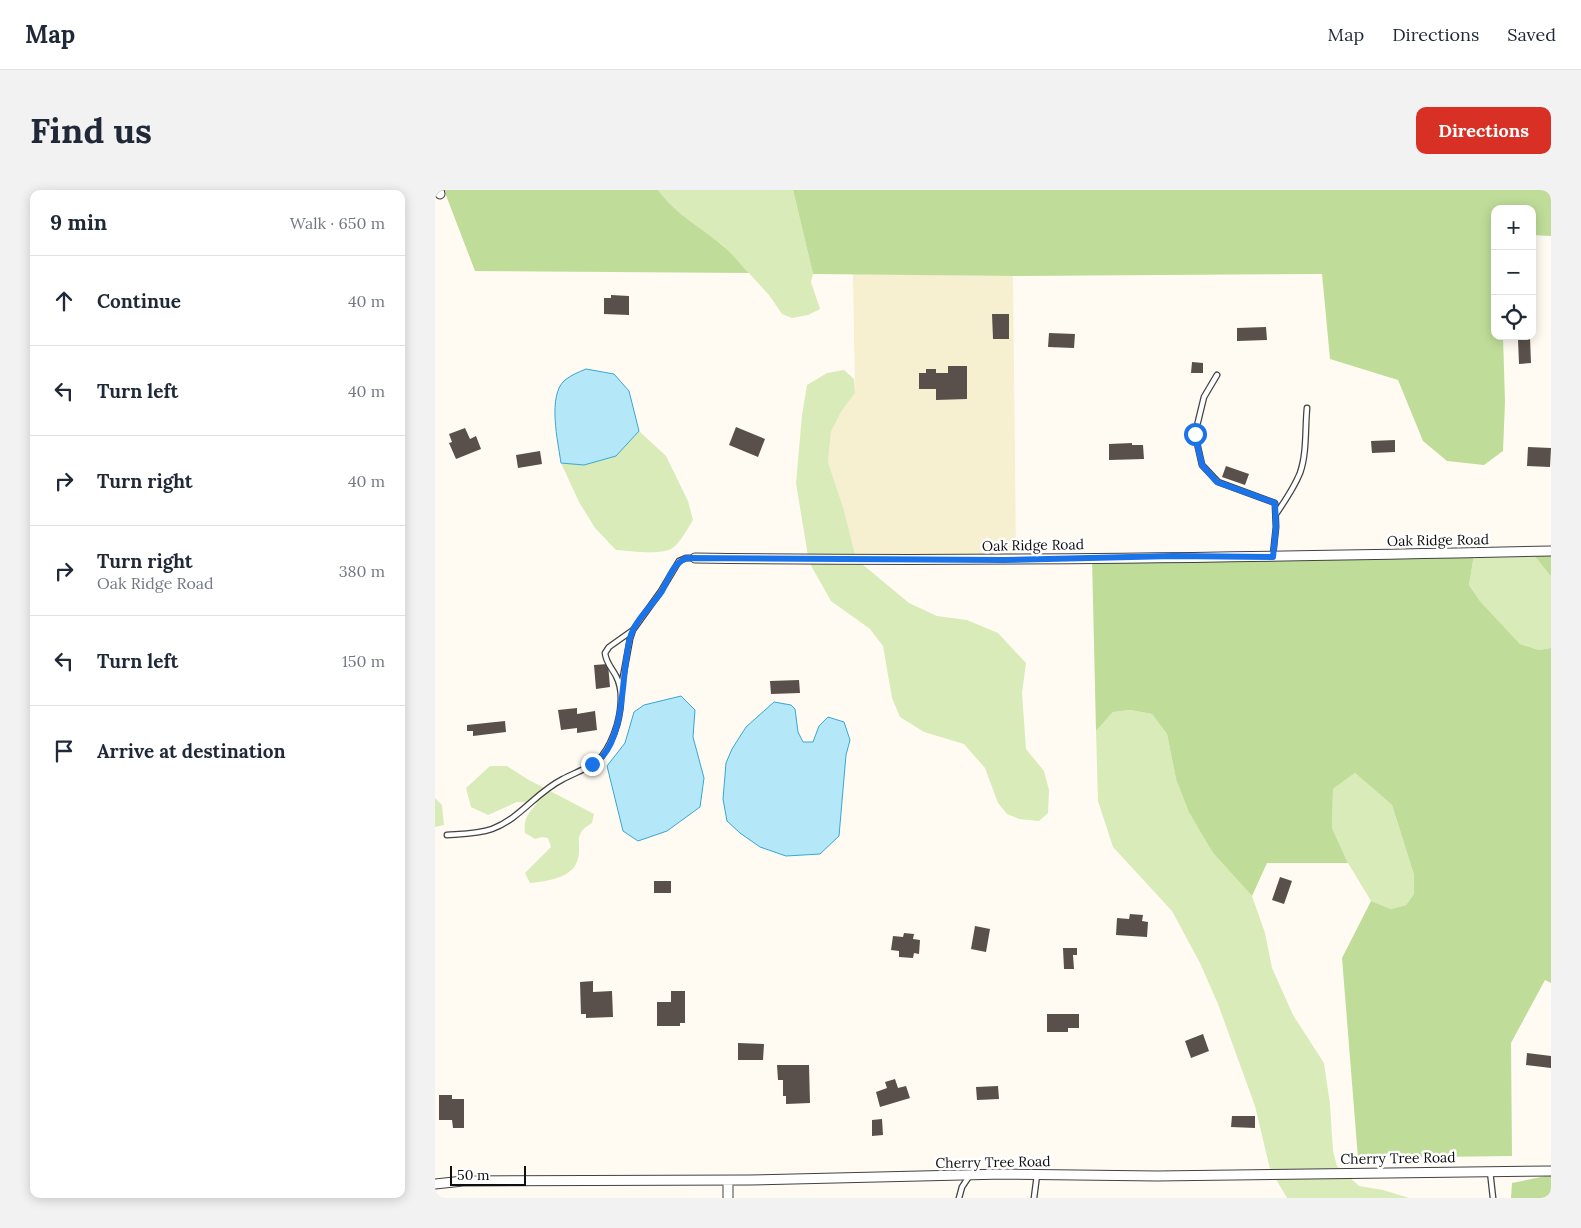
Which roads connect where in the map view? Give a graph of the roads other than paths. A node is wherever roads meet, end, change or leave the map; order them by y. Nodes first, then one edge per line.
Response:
1 (1217, 375) dead end
2 (1307, 408) dead end
3 (1275, 515) junction
4 (1551, 551) edge
5 (1273, 557) junction
6 (695, 558) joint
7 (633, 630) junction
8 (621, 689) junction
9 (447, 835) dead end
10 (1489, 1171) junction
11 (1551, 1171) edge
12 (970, 1175) junction
13 (1037, 1175) junction
14 (728, 1181) junction
15 (435, 1184) edge
16 (728, 1198) edge
17 (959, 1198) edge
18 (1034, 1198) edge
19 (1493, 1198) edge

1 - 3 lane
2 - 3 lane
3 - 5 lane
4 - 5 street, Oak Ridge Road
5 - 6 street, Oak Ridge Road
6 - 7 lane
7 - 8 lane
7 - 8 lane
8 - 9 lane
10 - 11 street, Cherry Tree Road
10 - 13 street, Cherry Tree Road
10 - 19 lane
12 - 13 street, Cherry Tree Road
12 - 14 street, Cherry Tree Road
12 - 17 lane
13 - 18 lane
14 - 15 street, Cherry Tree Road
14 - 16 street

